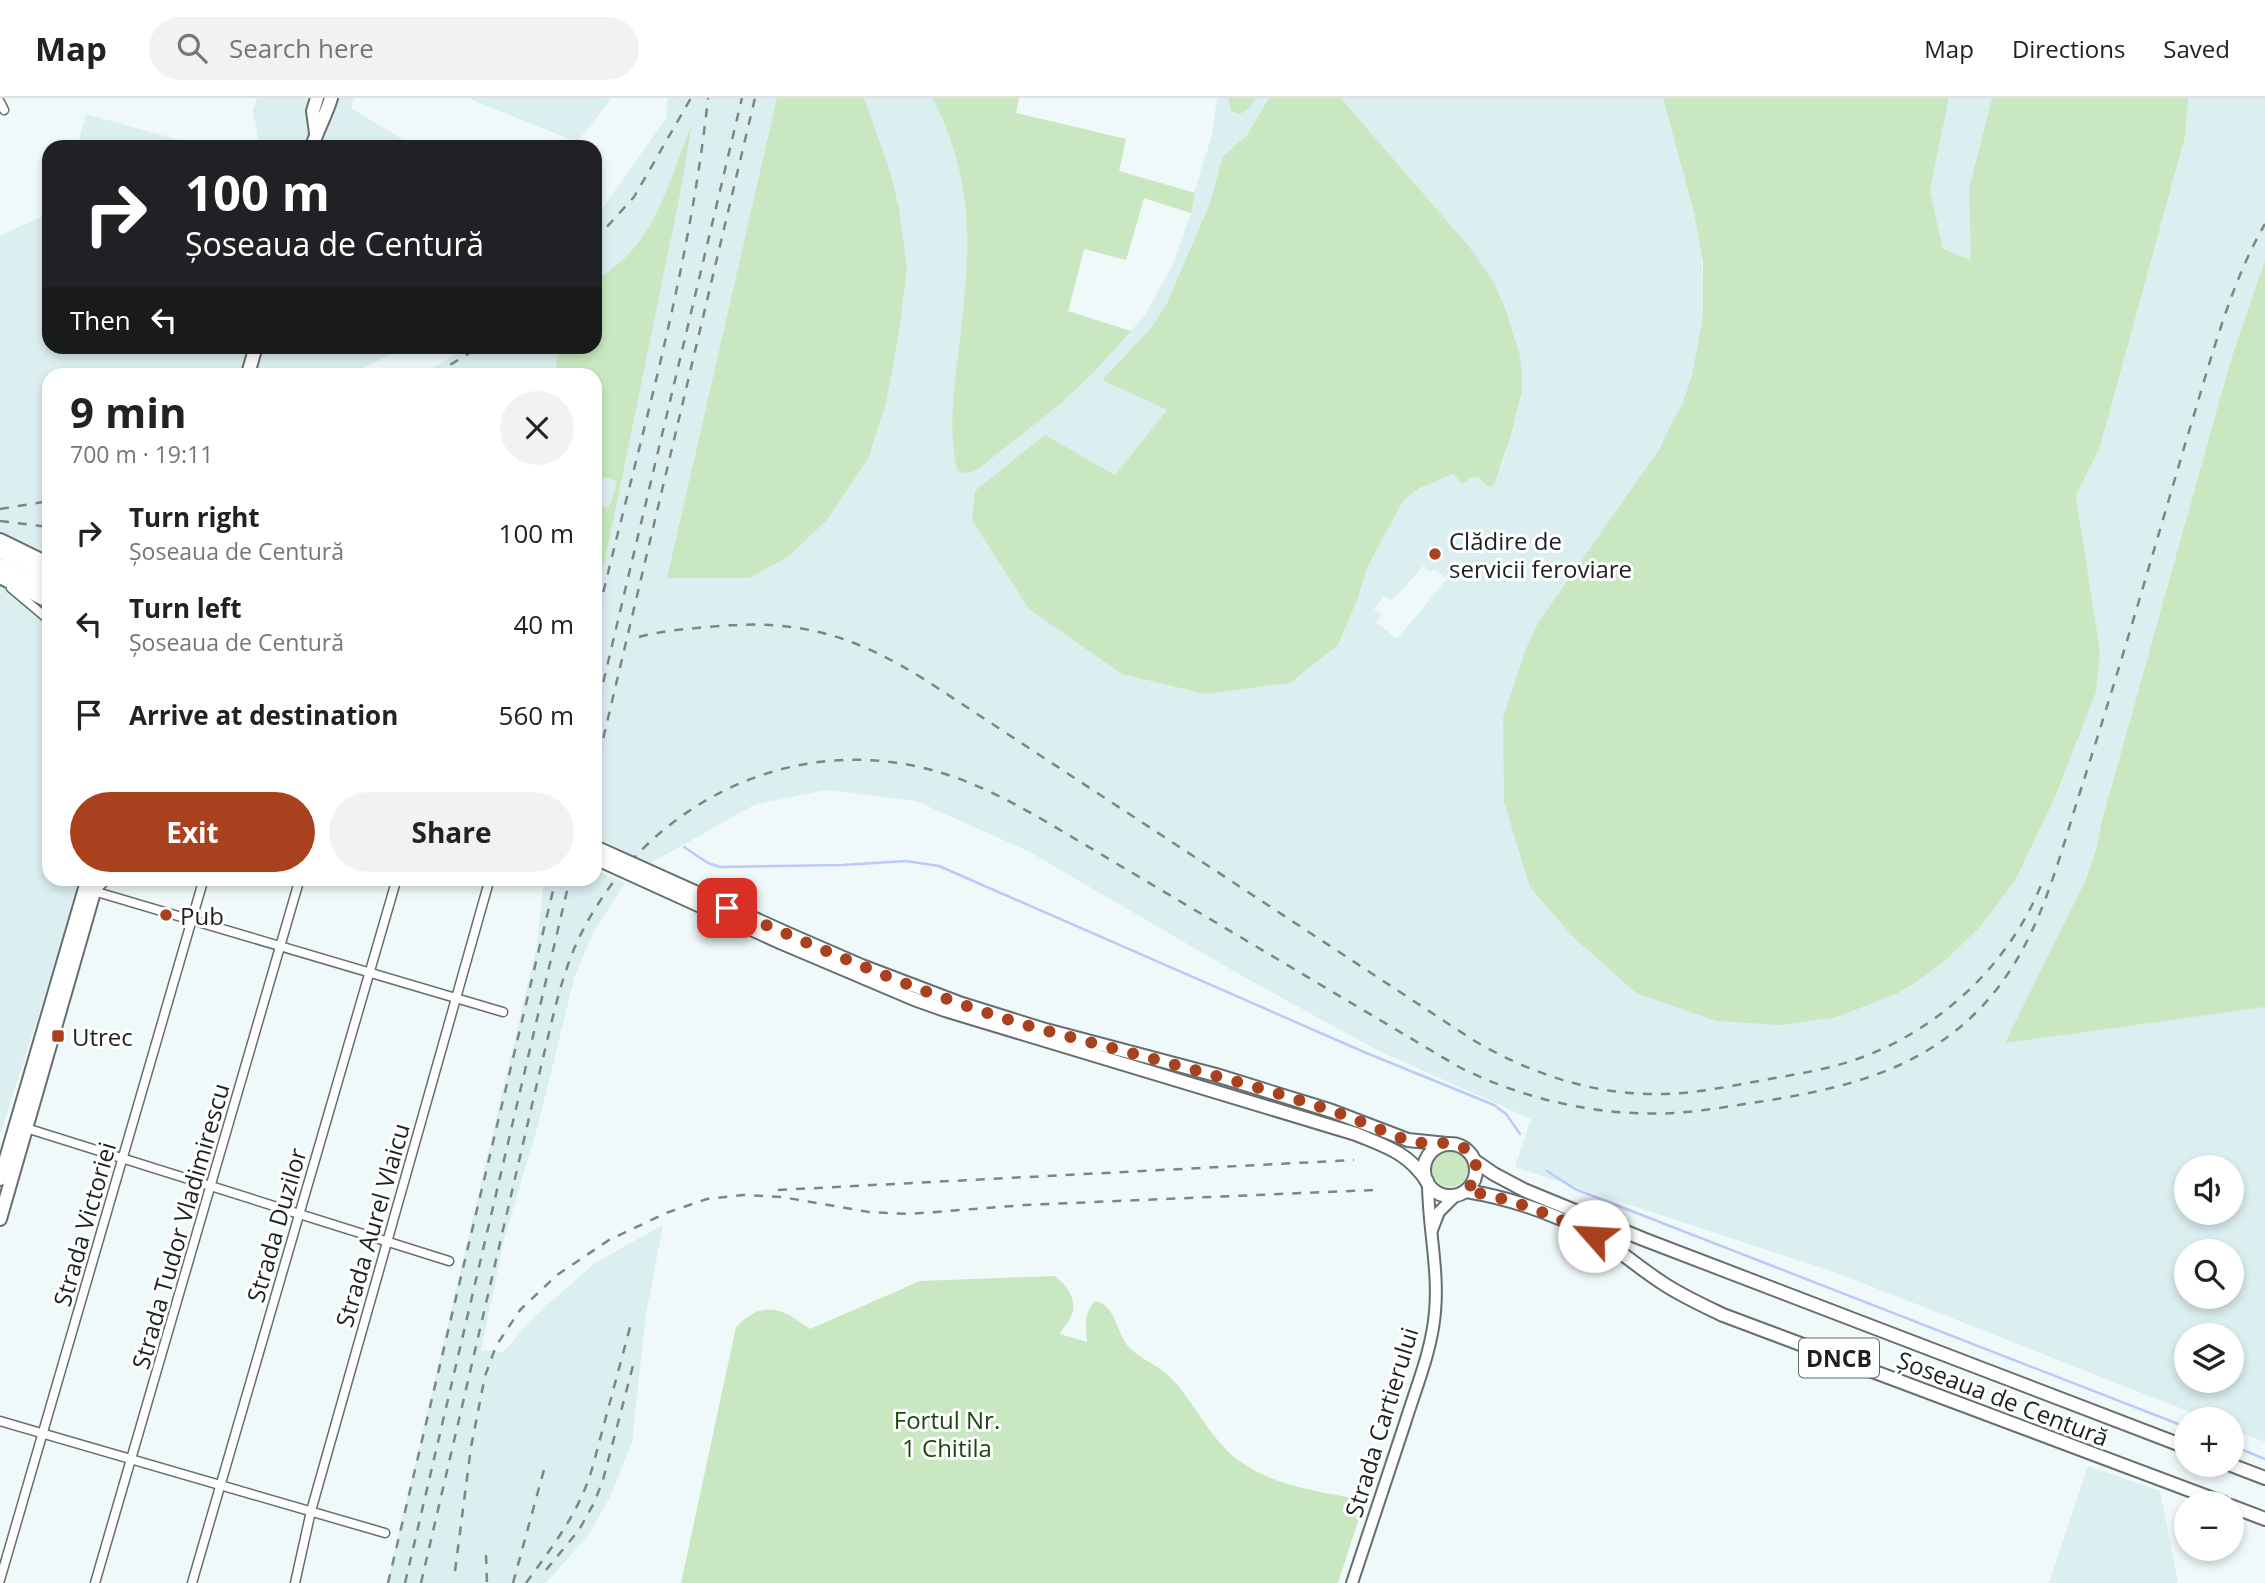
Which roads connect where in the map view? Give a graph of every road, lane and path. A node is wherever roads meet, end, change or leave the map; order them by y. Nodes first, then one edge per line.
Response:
1 (317, 98) edge
2 (331, 98) edge
3 (316, 133) junction
4 (314, 140) edge
5 (0, 540) edge
6 (0, 552) edge
7 (42, 561) edge
8 (0, 565) edge
9 (42, 573) edge
10 (0, 580) edge
11 (42, 593) edge
12 (42, 595) edge
13 (42, 614) edge
14 (602, 850) edge
15 (602, 861) edge
16 (90, 886) edge
17 (90, 886) edge
18 (97, 886) edge
19 (202, 886) edge
20 (298, 886) edge
21 (395, 886) edge
22 (488, 886) edge
23 (192, 920) junction
24 (784, 938) junction
25 (281, 945) junction
26 (371, 972) junction
27 (457, 999) junction
28 (503, 1012) dead end
29 (26, 1128) junction
30 (1447, 1144) junction
31 (123, 1160) junction
32 (1475, 1161) junction
33 (0, 1178) edge
34 (1427, 1182) junction
35 (211, 1186) junction
36 (1461, 1193) junction
37 (300, 1213) junction
38 (0, 1219) edge
39 (1432, 1230) junction
40 (388, 1241) junction
41 (449, 1261) dead end
42 (0, 1420) edge
43 (43, 1433) junction
44 (2174, 1442) edge
45 (131, 1460) junction
46 (2244, 1470) edge
47 (2265, 1478) edge
48 (220, 1486) junction
49 (2192, 1491) edge
50 (310, 1511) junction
51 (2244, 1511) edge
52 (2265, 1519) edge
53 (385, 1533) dead end
54 (0, 1580) edge
55 (95, 1583) edge
56 (192, 1583) edge
57 (295, 1583) edge
58 (1352, 1583) edge

1 - 3 main road
2 - 3 main road
3 - 4 main road
5 - 7 main road
6 - 9 main road
8 - 11 main road
10 - 12 main road
10 - 13 street
14 - 24 main road, Șoseaua de Centură / DNCB, bridge
15 - 24 main road, Șoseaua de Centură / DNCB, bridge
16 - 29 main road
17 - 33 main road
18 - 23 street
19 - 23 street, Strada Victoriei
20 - 25 street, Strada Tudor Vladimirescu
21 - 26 street, Strada Duzilor
22 - 27 street, Strada Aurel Vlaicu
23 - 25 street
23 - 31 street, Strada Victoriei
24 - 30 main road, Șoseaua de Centură / DNCB
24 - 34 main road, Șoseaua de Centură / DNCB
25 - 26 street
25 - 35 street, Strada Tudor Vladimirescu
26 - 27 street
26 - 37 street, Strada Duzilor
27 - 28 street
27 - 40 street, Strada Aurel Vlaicu
29 - 31 street
29 - 38 main road
30 - 32 main road, Șoseaua de Centură / DNCB
30 - 34 main road
31 - 35 street
31 - 43 street, Strada Victoriei
32 - 36 main road
32 - 44 main road, Șoseaua de Centură / DNCB
34 - 36 main road, Șoseaua de Centură / DNCB
34 - 39 street, Strada Cartierului
35 - 37 street
35 - 45 street, Strada Tudor Vladimirescu
36 - 39 street
36 - 49 main road, Șoseaua de Centură / DNCB
37 - 40 street
37 - 48 street, Strada Duzilor
39 - 58 street, Strada Cartierului
40 - 41 street
40 - 50 street, Strada Aurel Vlaicu
42 - 43 street
43 - 45 street
43 - 54 street, Strada Victoriei
45 - 48 street
45 - 55 street, Strada Tudor Vladimirescu
46 - 47 main road
48 - 50 street
48 - 56 street, Strada Duzilor
50 - 53 street
50 - 57 street, Strada Aurel Vlaicu
51 - 52 main road

